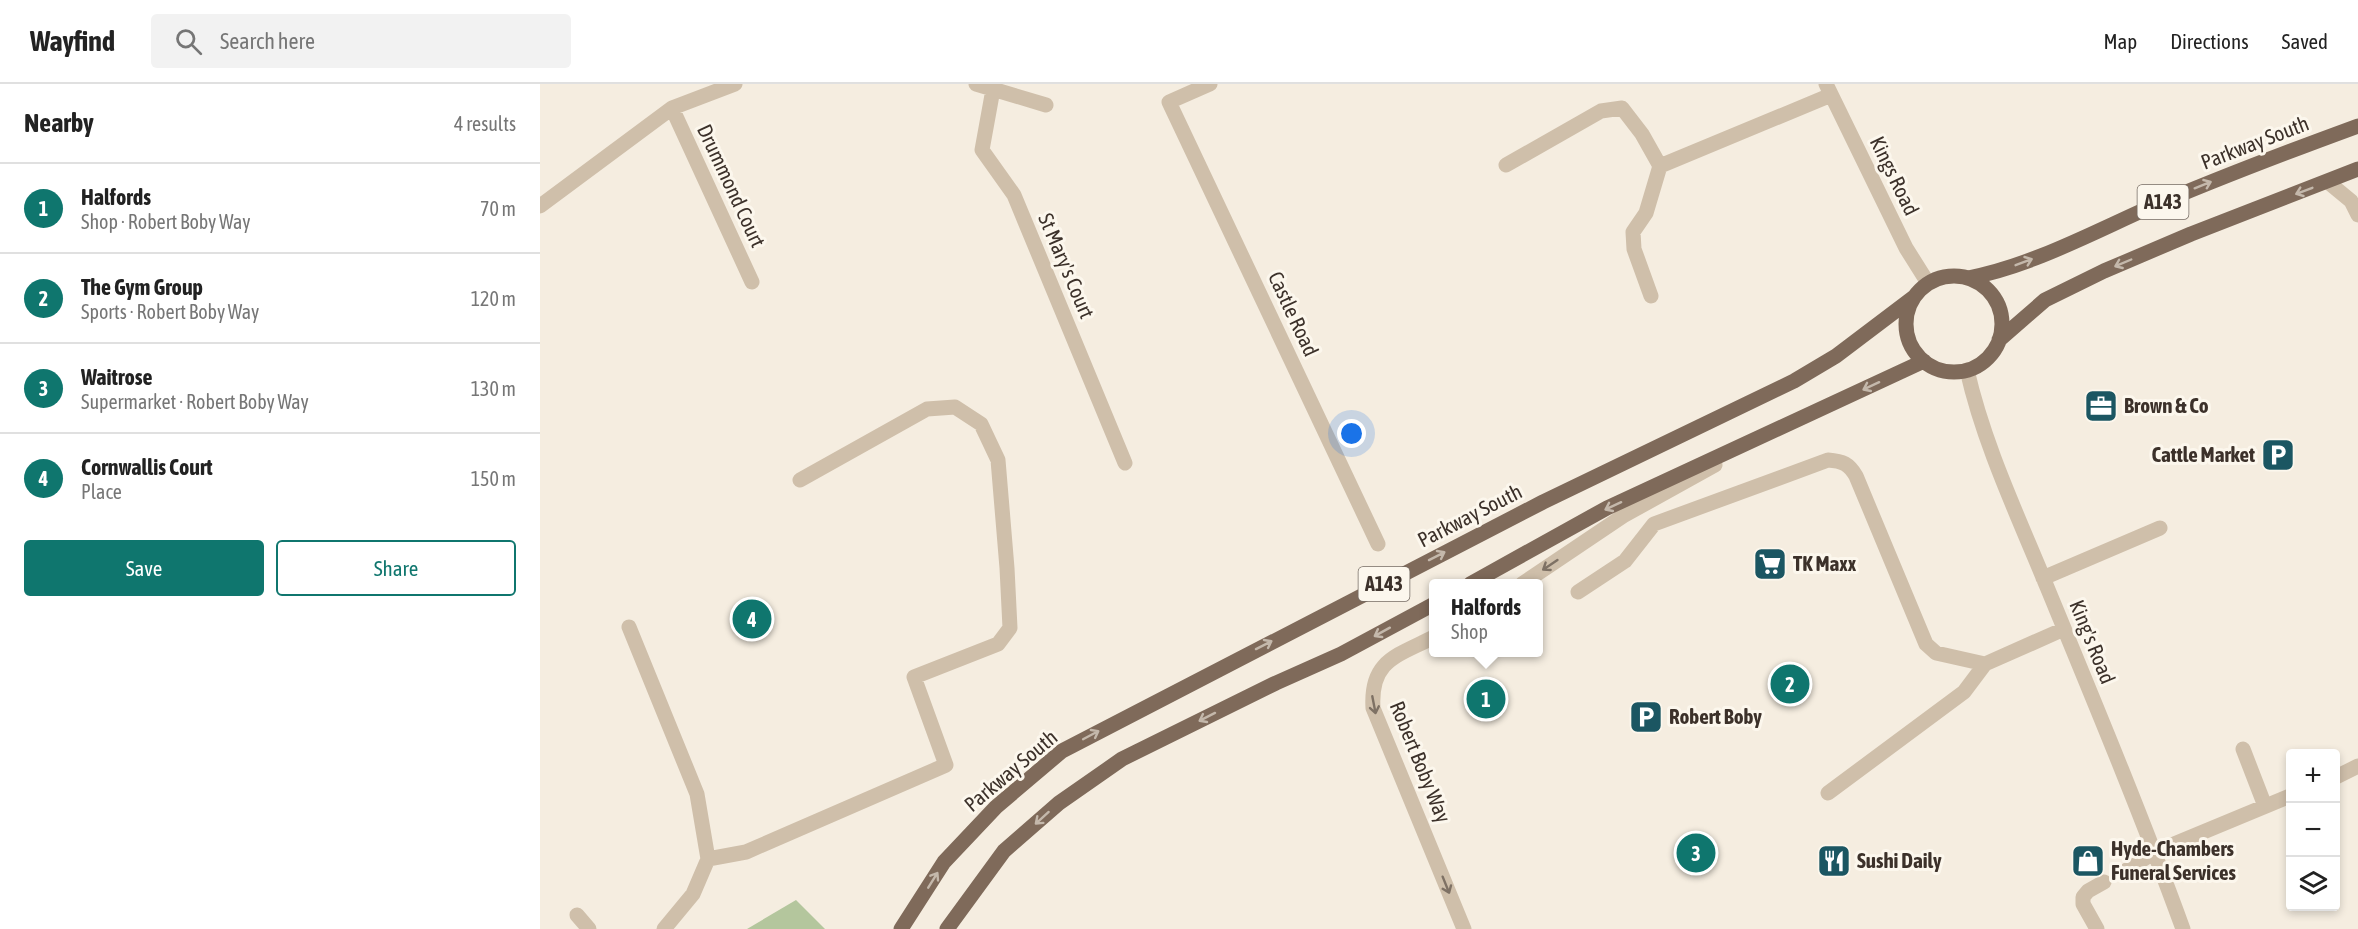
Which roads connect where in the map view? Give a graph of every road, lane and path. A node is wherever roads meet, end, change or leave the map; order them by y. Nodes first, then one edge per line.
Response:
1 (735, 84) edge
2 (976, 84) edge
3 (1210, 84) edge
4 (993, 86) edge
5 (1828, 90) edge
6 (1046, 105) dead end
7 (672, 108) junction
8 (2358, 126) edge
9 (1506, 165) dead end
10 (1659, 166) junction
11 (2358, 169) edge
12 (2328, 182) junction
13 (540, 206) edge
14 (2358, 215) edge
15 (1968, 278) junction
16 (752, 282) dead end
17 (1928, 283) junction
18 (1652, 296) dead end
19 (1914, 297) junction
20 (1999, 340) junction
21 (1924, 361) junction
22 (1967, 370) junction
23 (1780, 428) junction
24 (1125, 463) dead end
25 (800, 480) dead end
26 (2160, 528) dead end
27 (1378, 544) dead end
28 (2043, 578) junction
29 (1479, 579) edge
30 (1529, 579) edge
31 (1578, 592) dead end
32 (1429, 607) edge
33 (629, 627) dead end
34 (2064, 629) junction
35 (1429, 640) edge
36 (1985, 664) junction
37 (2243, 750) dead end
38 (2358, 766) edge
39 (2340, 775) edge
40 (1828, 793) dead end
41 (2286, 798) edge
42 (2265, 806) junction
43 (2155, 852) junction
44 (708, 859) junction
45 (2122, 873) dead end
46 (2104, 882) dead end
47 (577, 915) dead end
48 (589, 929) edge
49 (664, 929) edge
50 (901, 929) edge
51 (947, 929) edge
52 (1464, 929) edge
53 (2097, 929) edge
54 (2183, 929) edge

1 - 7 street
2 - 4 street
3 - 27 street, Castle Road
4 - 6 street
4 - 24 street, St Mary's Court
5 - 10 street
5 - 17 street, Kings Road
7 - 13 street
7 - 16 street, Drummond Court
15 -> 8 main road, Parkway South / A143
9 - 10 street
10 - 18 street
11 - 12 main road, A143
12 - 14 street
12 -> 20 main road, A143
15 - 17 main road
15 - 20 main road
17 - 19 main road
19 - 21 main road
50 -> 19 main road, Parkway South / A143
20 - 22 main road
21 - 22 main road
21 -> 23 main road
22 - 28 street, King's Road
23 -> 29 main road
23 -> 30 street
25 - 44 street
26 - 28 street
28 - 34 street, King's Road
31 - 36 street
32 -> 51 main road, A143
33 - 44 street
34 - 36 street
34 - 43 street, King's Road
35 -> 52 street, Robert Boby Way
36 - 40 street
37 - 42 street
38 - 39 street
41 - 42 street
42 - 43 street
43 - 45 street
43 - 54 street, King's Road
44 - 49 street
46 - 53 street
47 - 48 street

